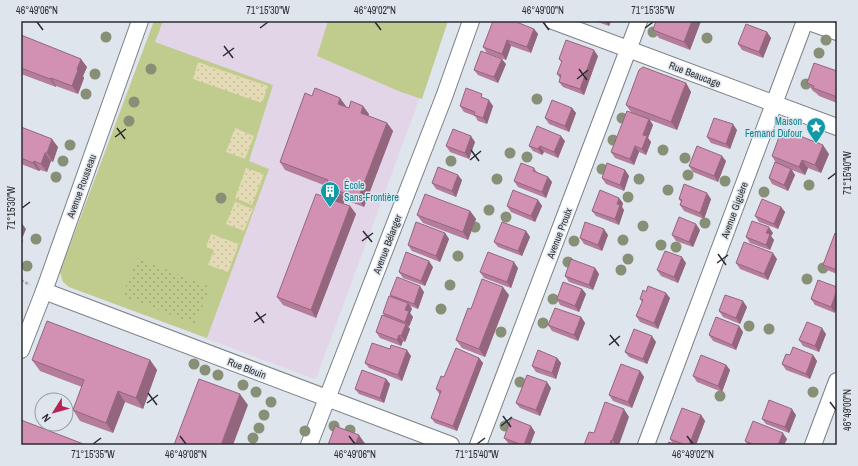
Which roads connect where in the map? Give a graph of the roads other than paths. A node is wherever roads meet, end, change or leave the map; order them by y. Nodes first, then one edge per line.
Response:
1 (140, 21) edge
2 (471, 21) edge
3 (553, 21) edge
4 (639, 21) edge
5 (805, 21) edge
6 (837, 32) edge
7 (629, 50) junction
8 (774, 104) junction
9 (837, 127) edge
10 (44, 290) junction
11 (21, 350) edge
12 (837, 381) edge
13 (327, 398) junction
14 (310, 445) edge
15 (451, 445) edge
16 (478, 445) edge
17 (646, 445) edge
18 (813, 445) edge

1 - 10 street, Avenue Rousseau
2 - 13 street, Avenue Bélanger
3 - 7 street, Rue Beaucage
4 - 7 street, Avenue Proulx
5 - 6 street
5 - 8 street, Avenue Giguère
7 - 8 street, Rue Beaucage
7 - 16 street, Avenue Proulx
8 - 9 street, Rue Beaucage
8 - 17 street, Avenue Giguère
10 - 11 street, Avenue Rousseau
10 - 13 street, Rue Blouin
12 - 18 street
13 - 14 street, Avenue Bélanger
13 - 15 street, Rue Blouin

